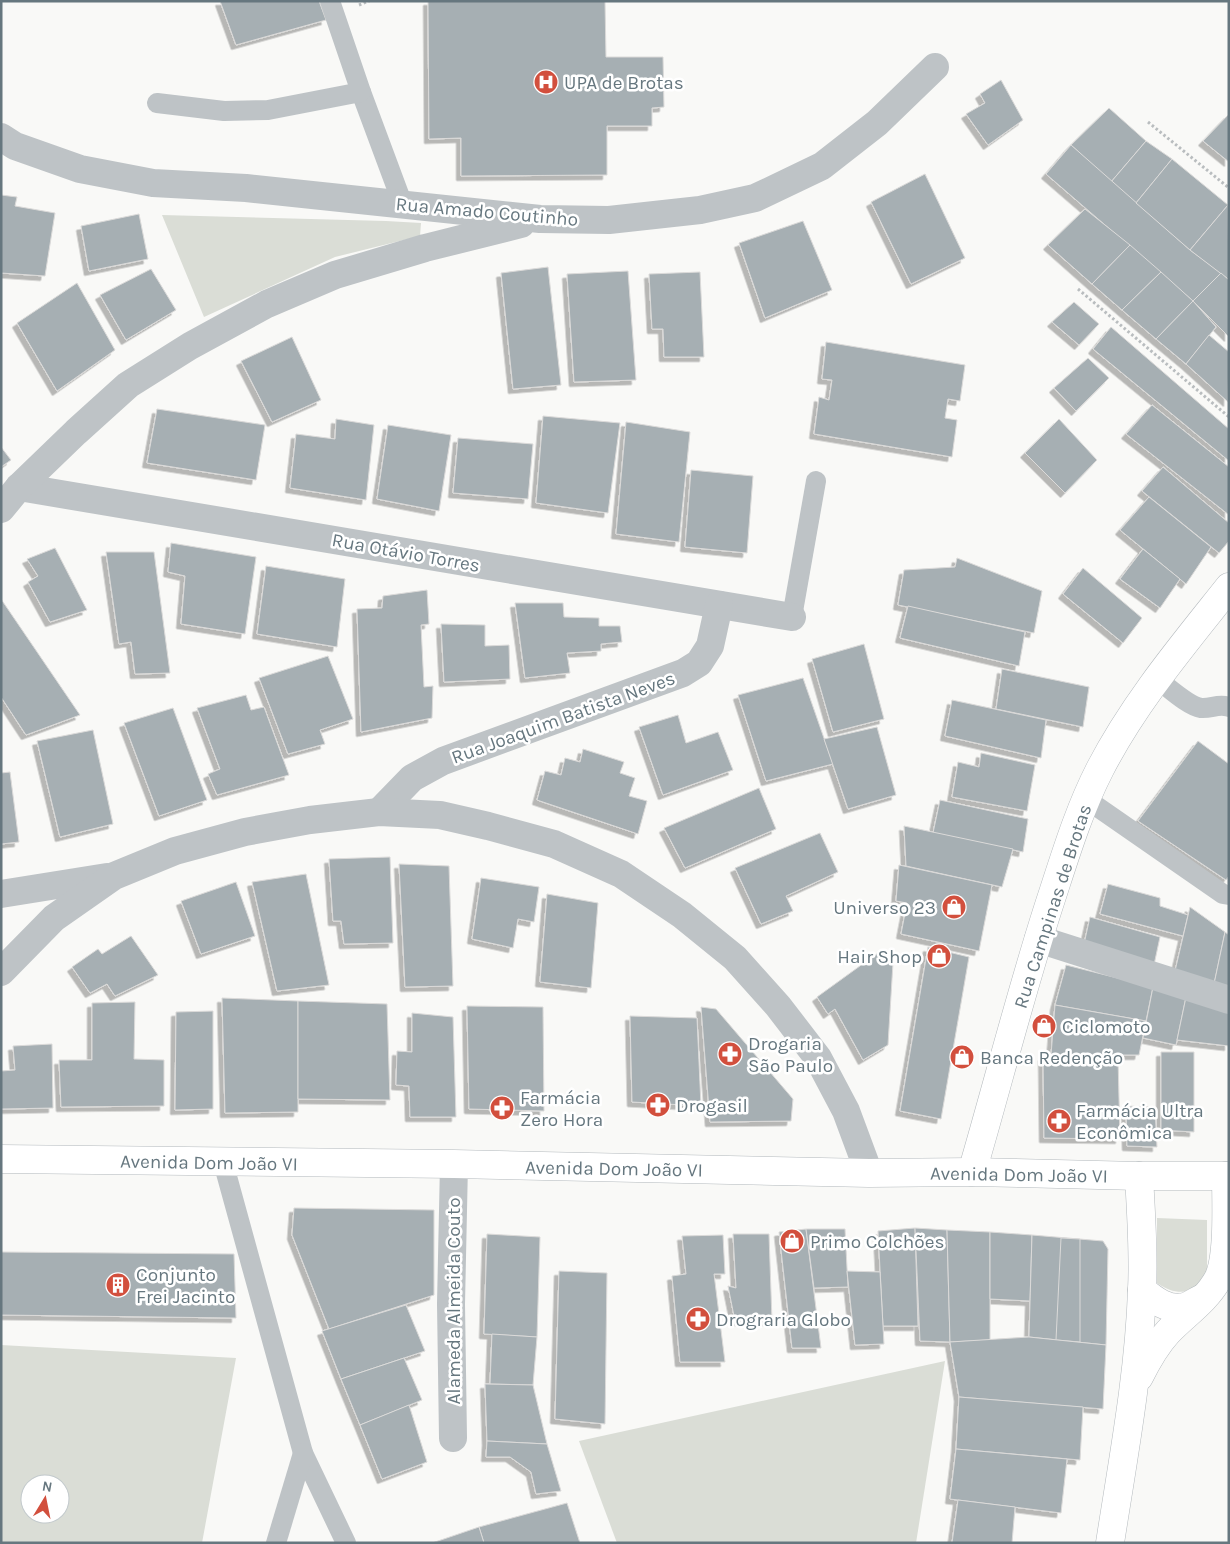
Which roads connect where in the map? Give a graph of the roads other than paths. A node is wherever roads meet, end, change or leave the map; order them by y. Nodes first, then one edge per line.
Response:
1 (330, 1) edge
2 (935, 67) dead end
3 (361, 92) junction
4 (157, 103) dead end
5 (1, 137) edge
6 (403, 205) junction
7 (540, 219) junction
8 (816, 481) dead end
9 (19, 487) junction
10 (1, 509) edge
11 (1229, 587) edge
12 (719, 605) junction
13 (792, 616) joint
14 (1157, 679) junction
15 (1229, 707) edge
16 (1086, 799) junction
17 (379, 812) junction
18 (114, 876) junction
19 (1, 894) edge
20 (1229, 895) edge
21 (1038, 939) junction
22 (1, 972) edge
23 (1229, 1000) edge
24 (1, 1160) edge
25 (223, 1162) junction
26 (454, 1164) junction
27 (972, 1172) junction
28 (869, 1173) junction
29 (1139, 1176) junction
30 (1228, 1176) edge
31 (1142, 1290) junction
32 (1205, 1297) junction
33 (1134, 1386) junction
34 (453, 1438) dead end
35 (304, 1453) junction
36 (276, 1543) edge
37 (346, 1543) edge
38 (1110, 1543) edge

1 - 3 lane
2 - 7 street, Rua Amado Coutinho
3 - 4 lane
3 - 6 lane
5 - 6 street, Rua Amado Coutinho
6 - 7 street, Rua Amado Coutinho
7 - 9 street
8 - 13 lane
9 - 10 street
9 - 12 street, Rua Otávio Torres
11 - 14 main road, Rua Campinas de Brotas
12 - 13 street, Rua Otávio Torres
12 - 17 street, Rua Joaquim Batista Neves
14 - 15 lane
14 - 16 main road, Rua Campinas de Brotas
16 - 20 lane
16 - 21 main road, Rua Campinas de Brotas
17 - 18 street
17 - 28 street
18 - 19 street
18 - 22 street
21 - 23 street
21 - 27 main road, Rua Campinas de Brotas
24 - 25 main road, Avenida Dom João VI
25 - 26 main road, Avenida Dom João VI
25 - 35 lane
26 - 28 main road, Avenida Dom João VI
26 - 34 street, Alameda Almeida Couto
27 - 28 main road, Avenida Dom João VI
27 - 29 main road, Avenida Dom João VI
29 - 30 main road, Avenida Dom João VI
29 - 31 main road
30 - 32 main road
31 - 32 main road
31 - 33 main road
32 - 33 main road
33 - 38 main road
35 - 36 lane
35 - 37 lane

